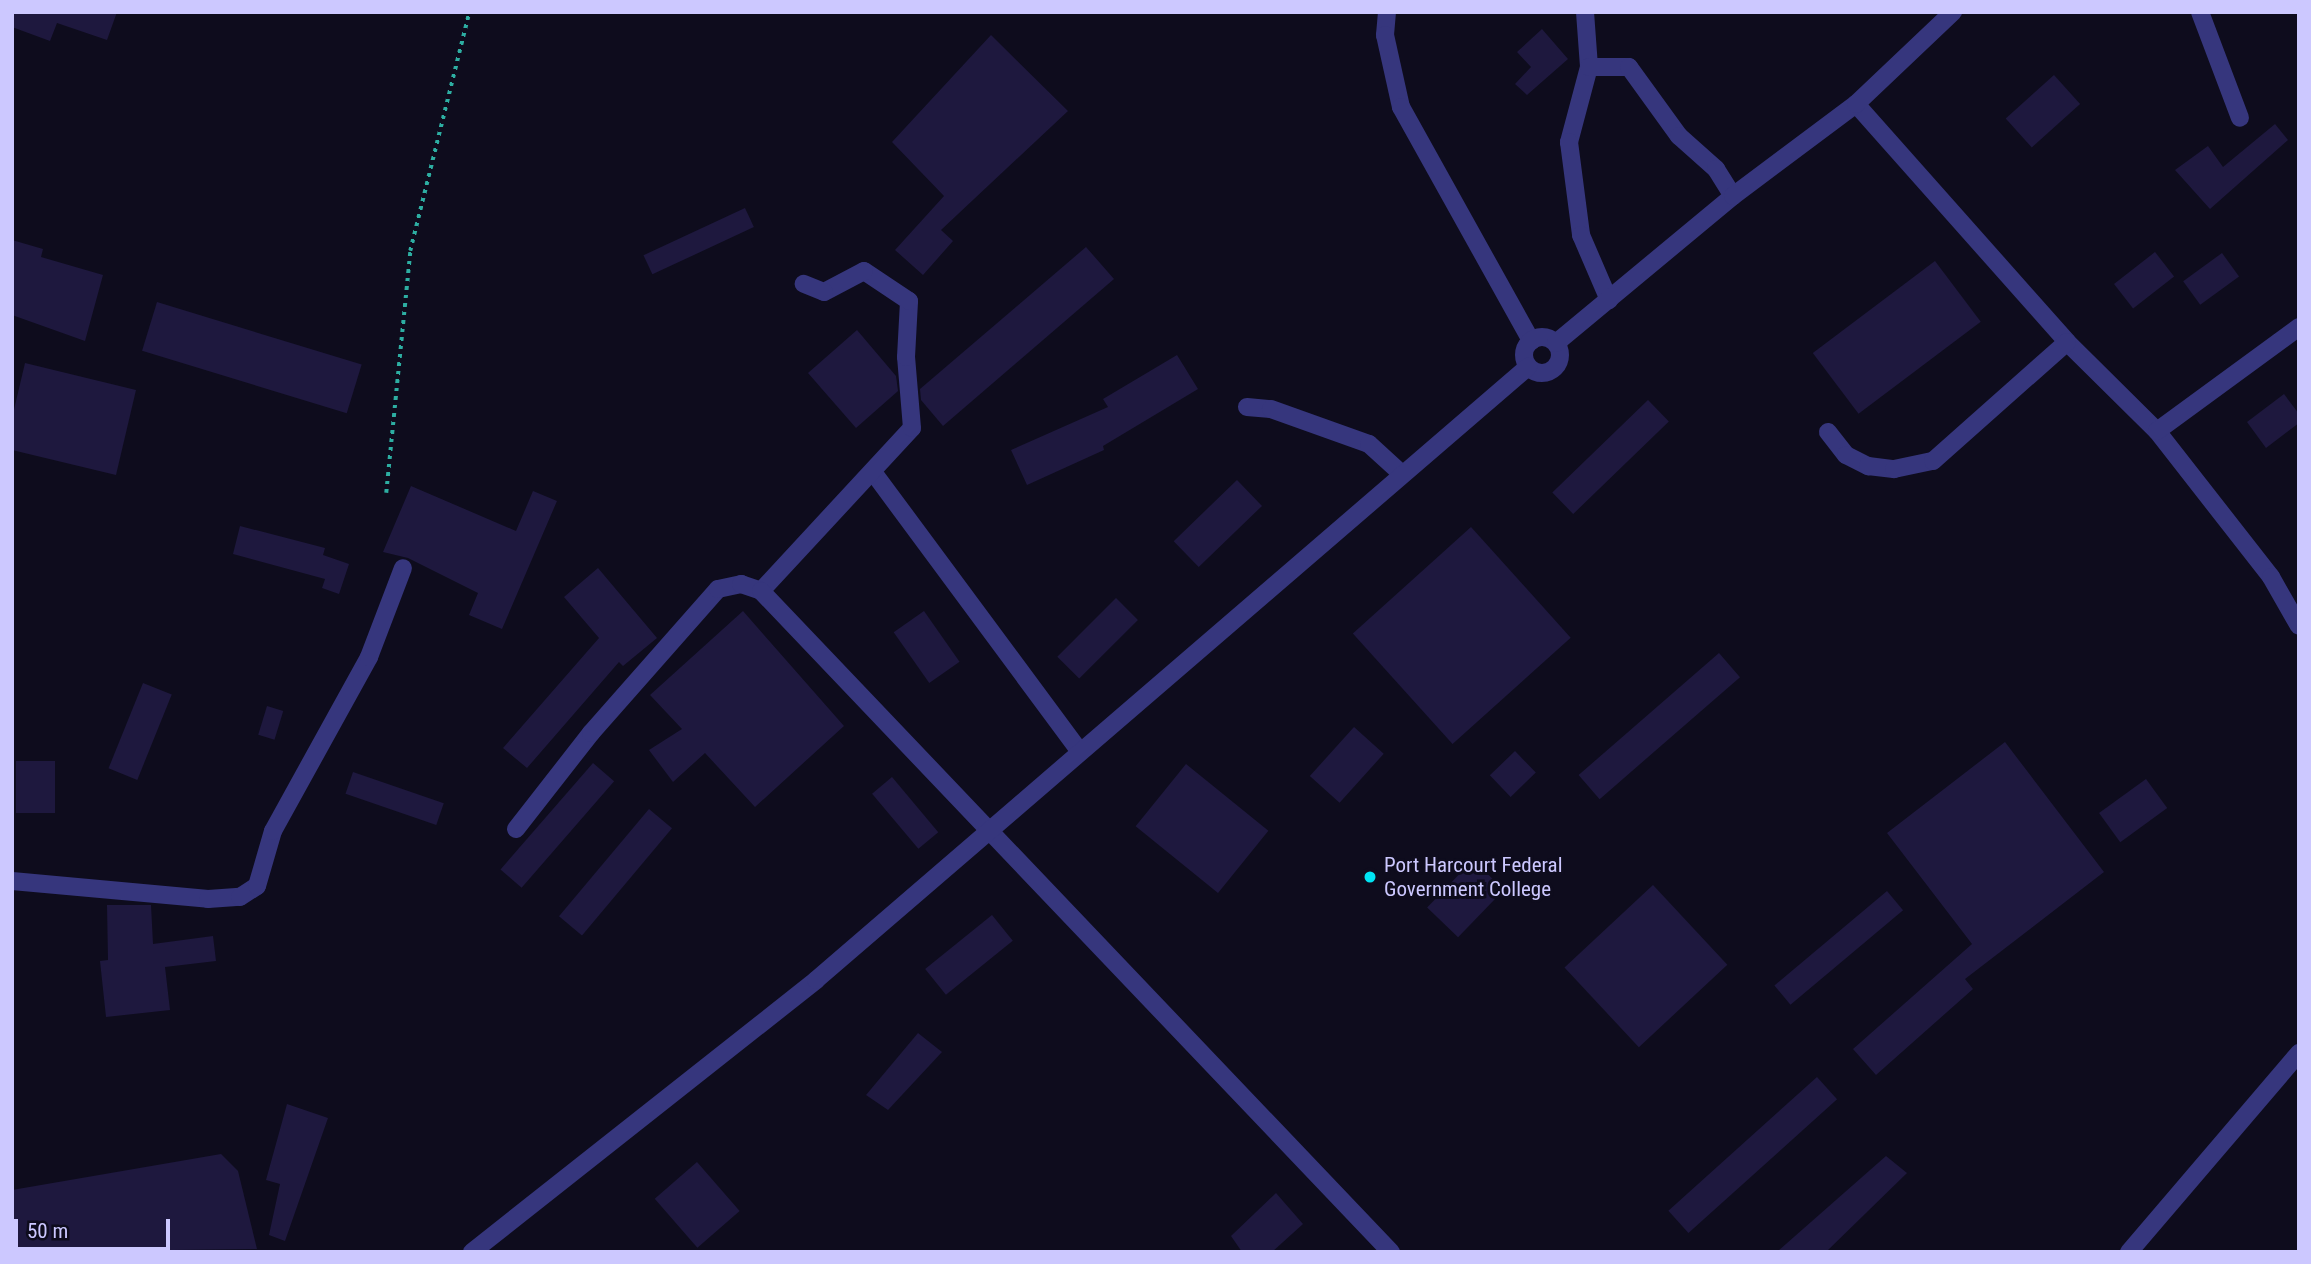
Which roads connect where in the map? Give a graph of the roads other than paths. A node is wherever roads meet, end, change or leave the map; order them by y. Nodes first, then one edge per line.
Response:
1 (1387, 12) edge
2 (1585, 12) edge
3 (1953, 12) edge
4 (2200, 12) edge
5 (1588, 67) junction
6 (1856, 104) junction
7 (2240, 118) dead end
8 (1733, 197) junction
9 (804, 285) dead end
10 (1609, 300) junction
11 (2299, 327) edge
12 (1531, 341) junction
13 (2067, 342) junction
14 (1556, 343) junction
15 (1528, 367) junction
16 (1247, 407) dead end
17 (2157, 431) junction
18 (1828, 432) dead end
19 (873, 472) junction
20 (1402, 474) junction
21 (402, 568) dead end
22 (761, 591) junction
23 (2299, 626) edge
24 (1079, 750) junction
25 (990, 827) junction
26 (516, 830) dead end
27 (12, 881) edge
28 (2299, 1053) edge
29 (472, 1252) edge
30 (1391, 1252) edge
31 (2129, 1252) edge

1 - 12 street
2 - 5 street
3 - 6 street
4 - 7 street
5 - 8 street
5 - 10 street
6 - 8 street
6 - 13 street
8 - 10 street
9 - 19 street
10 - 14 street
11 - 17 street
12 - 14 street
12 - 15 street
13 - 17 street
13 - 18 street
14 - 15 street
15 - 20 street
16 - 20 street
17 - 23 street
19 - 22 street
19 - 24 street
20 - 24 street
21 - 27 street
22 - 25 street
22 - 26 street
24 - 25 street
25 - 29 street
25 - 30 street
28 - 31 street

